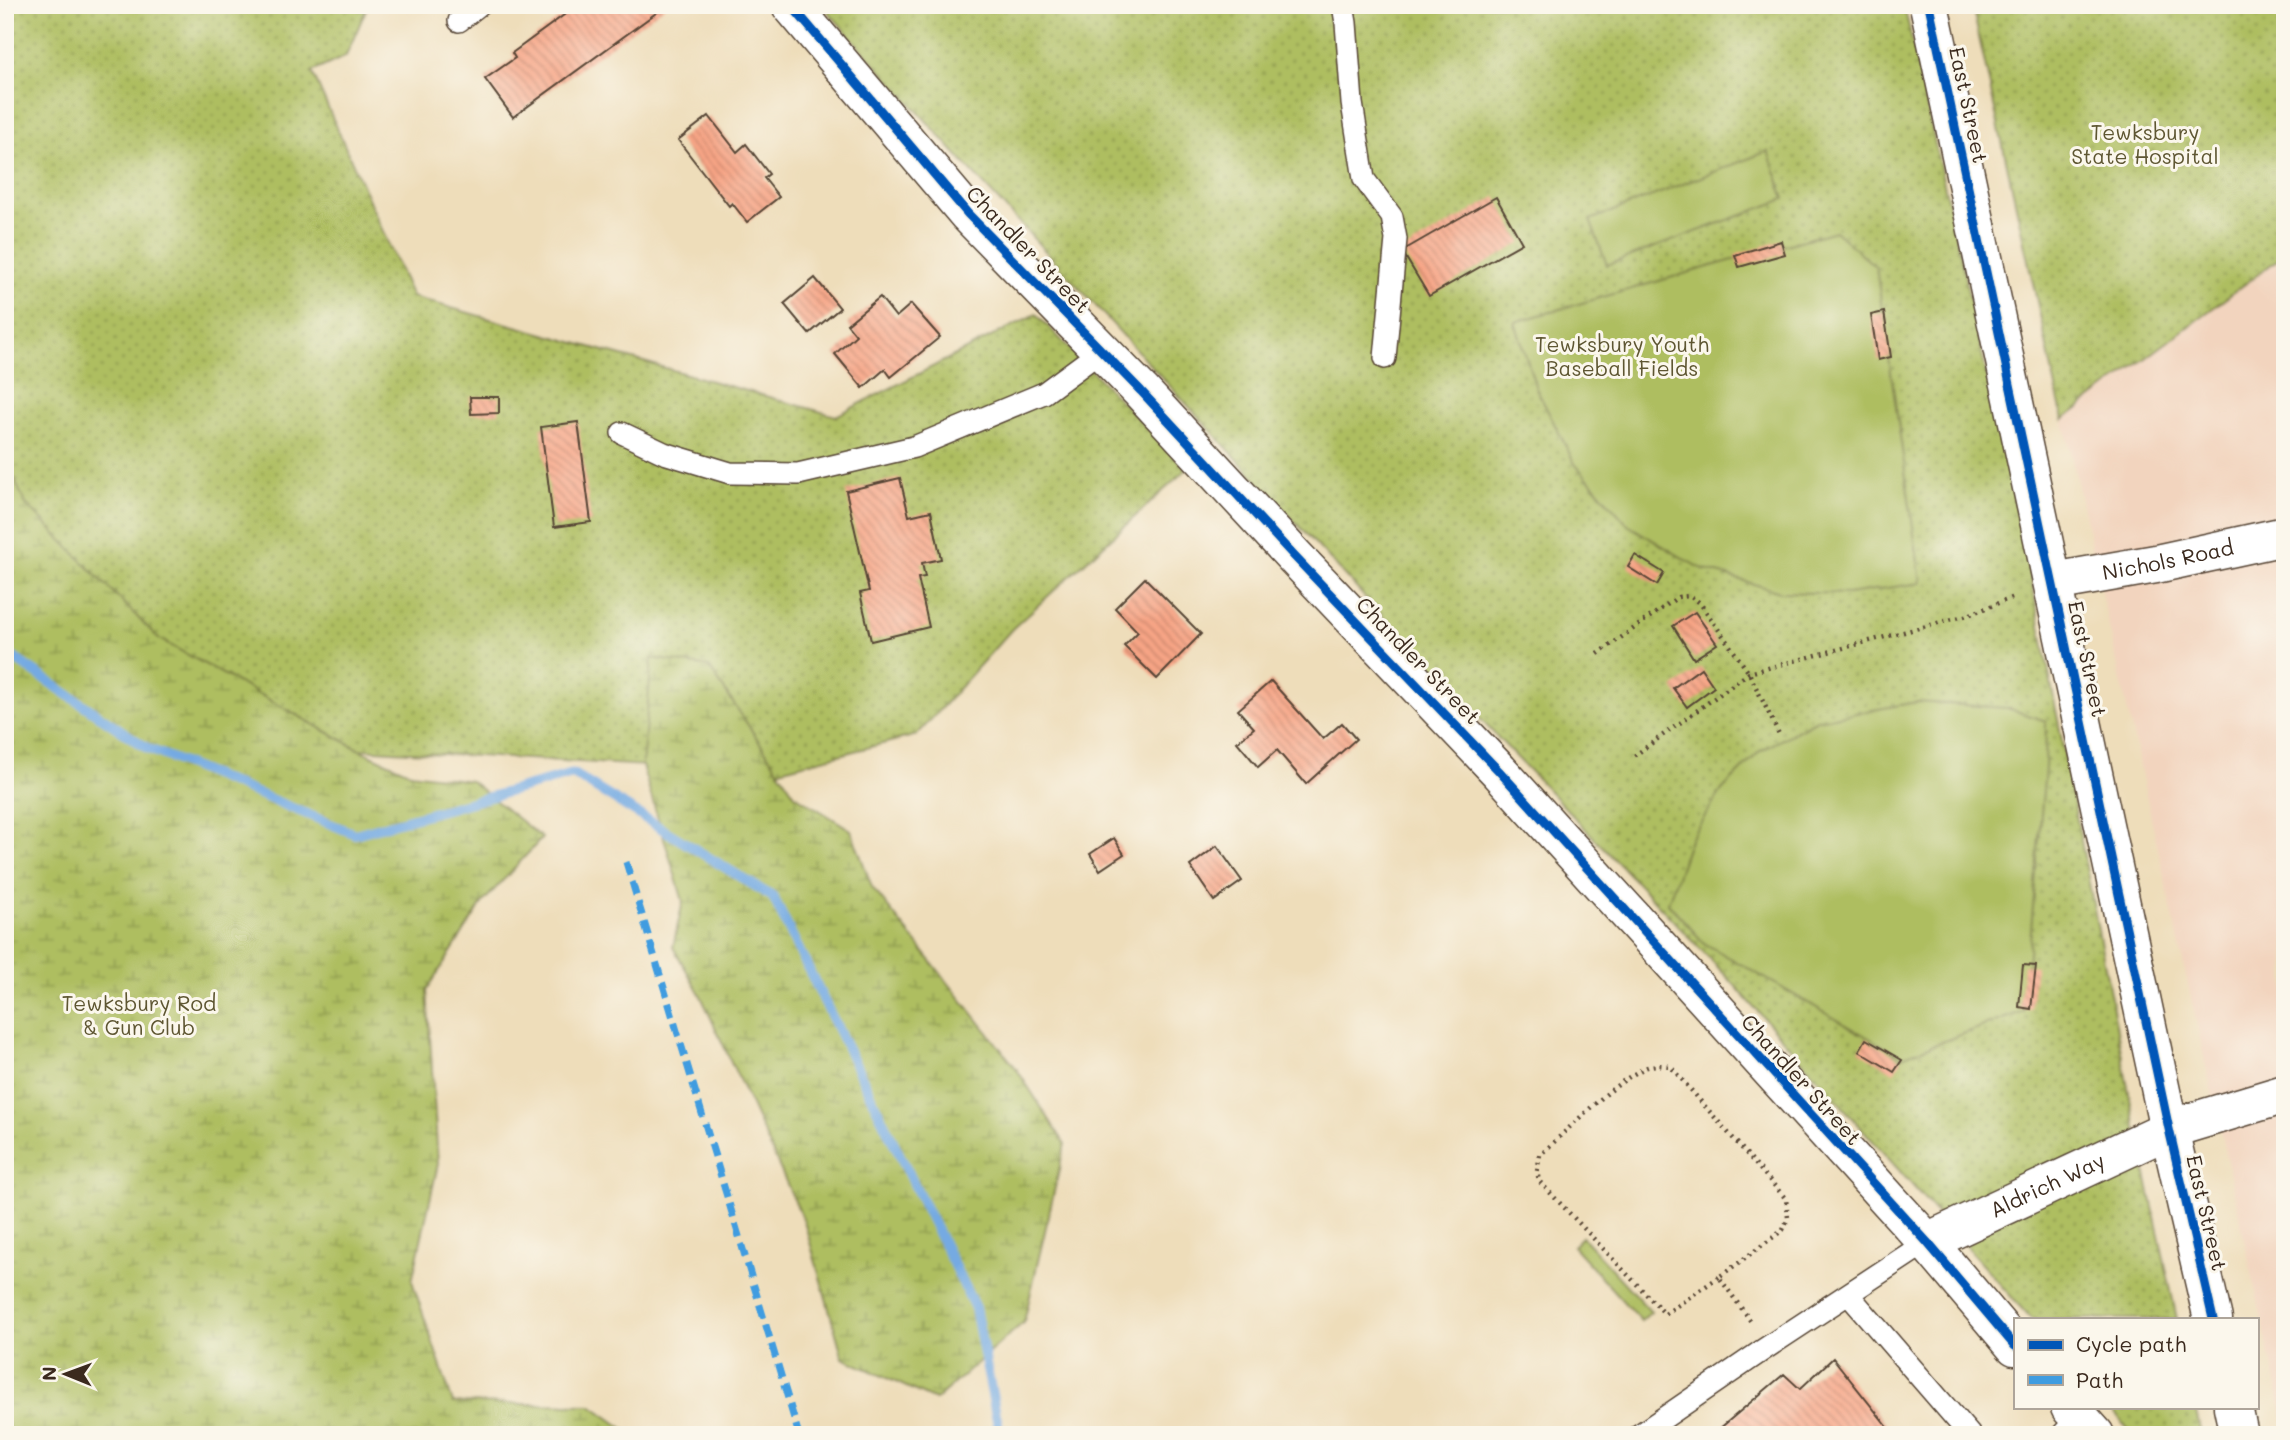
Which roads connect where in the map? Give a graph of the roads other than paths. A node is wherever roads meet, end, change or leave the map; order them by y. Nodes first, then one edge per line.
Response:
1 (479, 5) edge
2 (791, 5) edge
3 (1343, 5) edge
4 (1929, 5) edge
5 (459, 21) dead end
6 (1101, 351) junction
7 (1385, 358) dead end
8 (622, 433) dead end
9 (2285, 536) edge
10 (2053, 582) junction
11 (2285, 1094) edge
12 (2169, 1129) junction
13 (1927, 1242) junction
14 (1848, 1294) junction
15 (2213, 1318) edge
16 (2014, 1345) edge
17 (2233, 1408) edge
18 (1639, 1435) edge
19 (1970, 1435) edge
20 (2239, 1435) edge

1 - 5 lane
2 - 6 street, Chandler Street
3 - 7 lane
4 - 10 street, East Street
6 - 8 lane
6 - 13 street, Chandler Street
9 - 10 street, Nichols Road
10 - 12 street, East Street
11 - 12 street, Aldrich Way
12 - 13 street, Aldrich Way
12 - 15 street, East Street
13 - 14 lane
13 - 16 street, Chandler Street
14 - 18 lane
14 - 19 lane
17 - 20 street

